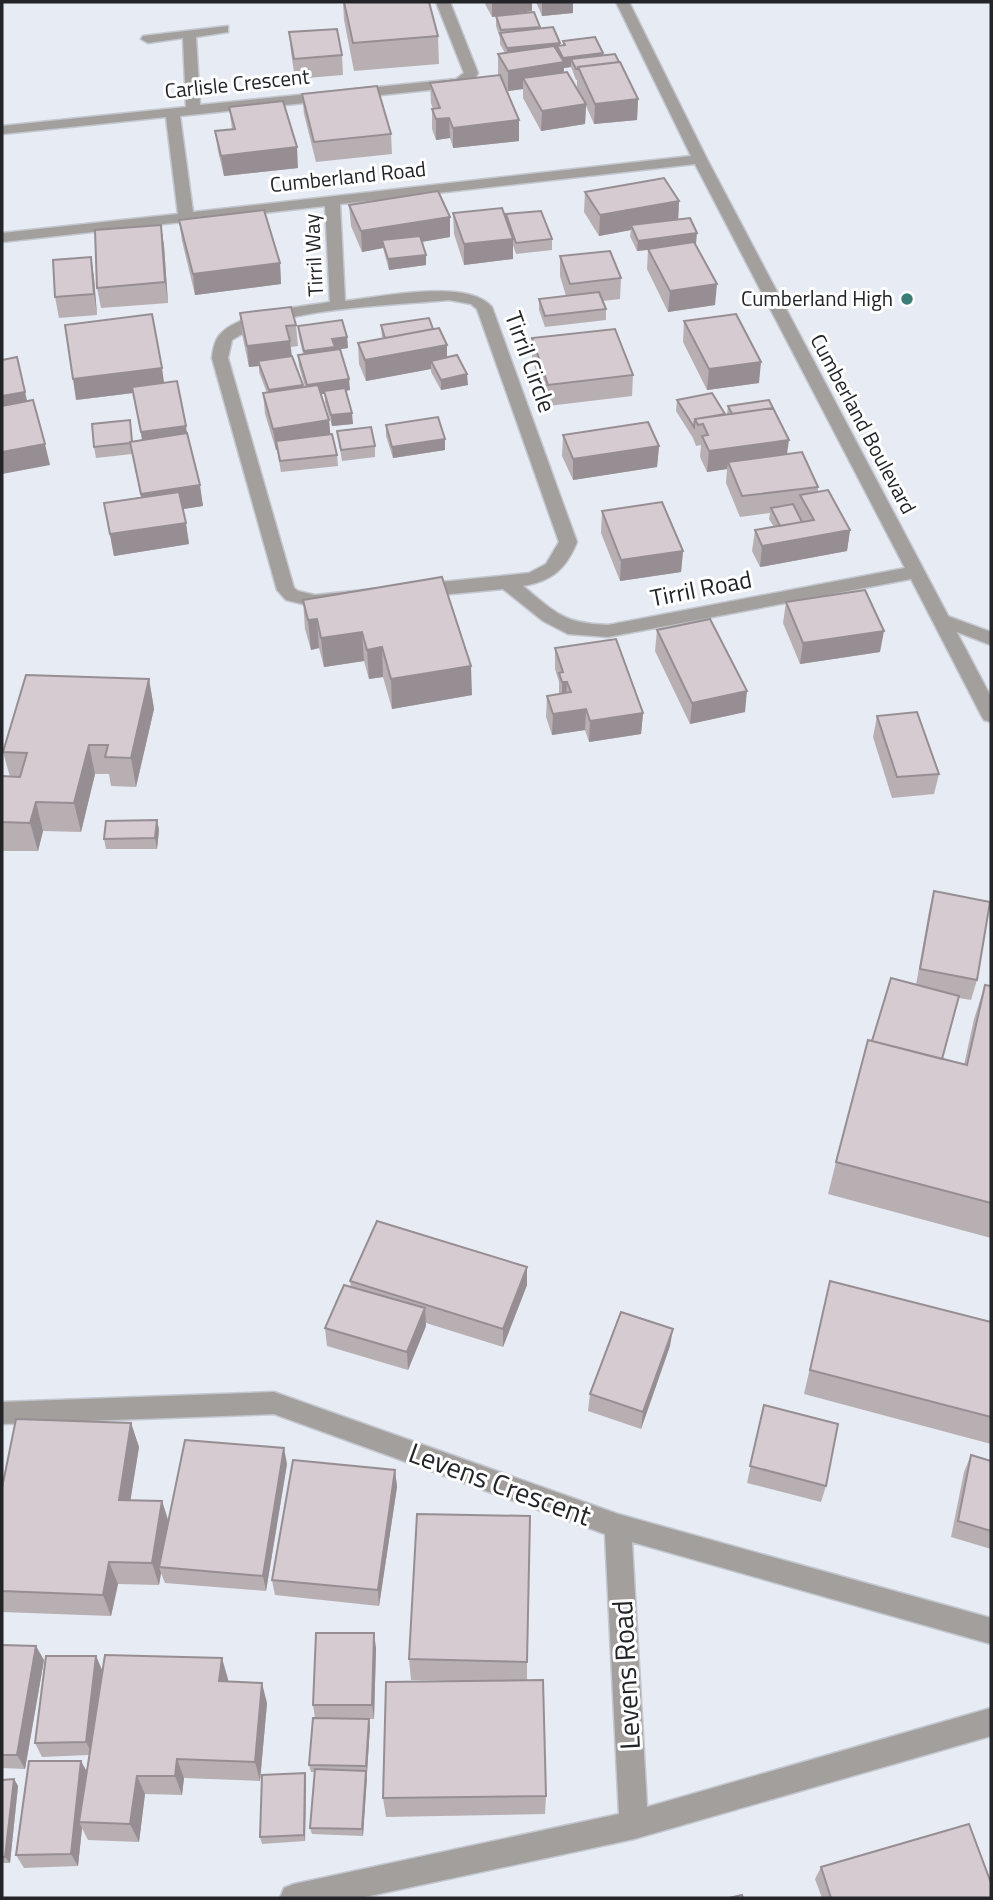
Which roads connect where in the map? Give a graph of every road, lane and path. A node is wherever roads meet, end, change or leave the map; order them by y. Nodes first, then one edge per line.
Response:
1 (443, 2) edge
2 (623, 2) edge
3 (223, 29) dead end
4 (188, 34) junction
5 (148, 39) dead end
6 (193, 110) junction
7 (172, 111) junction
8 (2, 131) edge
9 (700, 159) junction
10 (332, 200) junction
11 (186, 217) junction
12 (2, 238) edge
13 (338, 307) junction
14 (917, 572) junction
15 (507, 583) junction
16 (942, 620) junction
17 (991, 639) edge
18 (991, 715) edge
19 (2, 1413) edge
20 (618, 1526) junction
21 (991, 1631) edge
22 (991, 1722) edge
23 (634, 1825) junction
24 (294, 1898) edge

1 - 6 street, Carlisle Crescent
2 - 9 street, Cumberland Boulevard
3 - 4 street
4 - 5 street
4 - 6 street
6 - 7 street, Carlisle Crescent
7 - 8 street, Carlisle Crescent
7 - 11 street
9 - 10 street, Cumberland Road
9 - 14 street, Cumberland Boulevard
10 - 11 street, Cumberland Road
10 - 13 street, Tirril Way
11 - 12 street, Cumberland Road
13 - 15 street, Tirril Circle
13 - 15 street, Tirril Circle
14 - 15 street, Tirril Road
14 - 16 street, Cumberland Boulevard
16 - 17 street
16 - 18 street, Cumberland Boulevard
19 - 20 street, Levens Crescent
20 - 21 street, Levens Crescent
20 - 23 street, Levens Road
22 - 23 street
23 - 24 street

